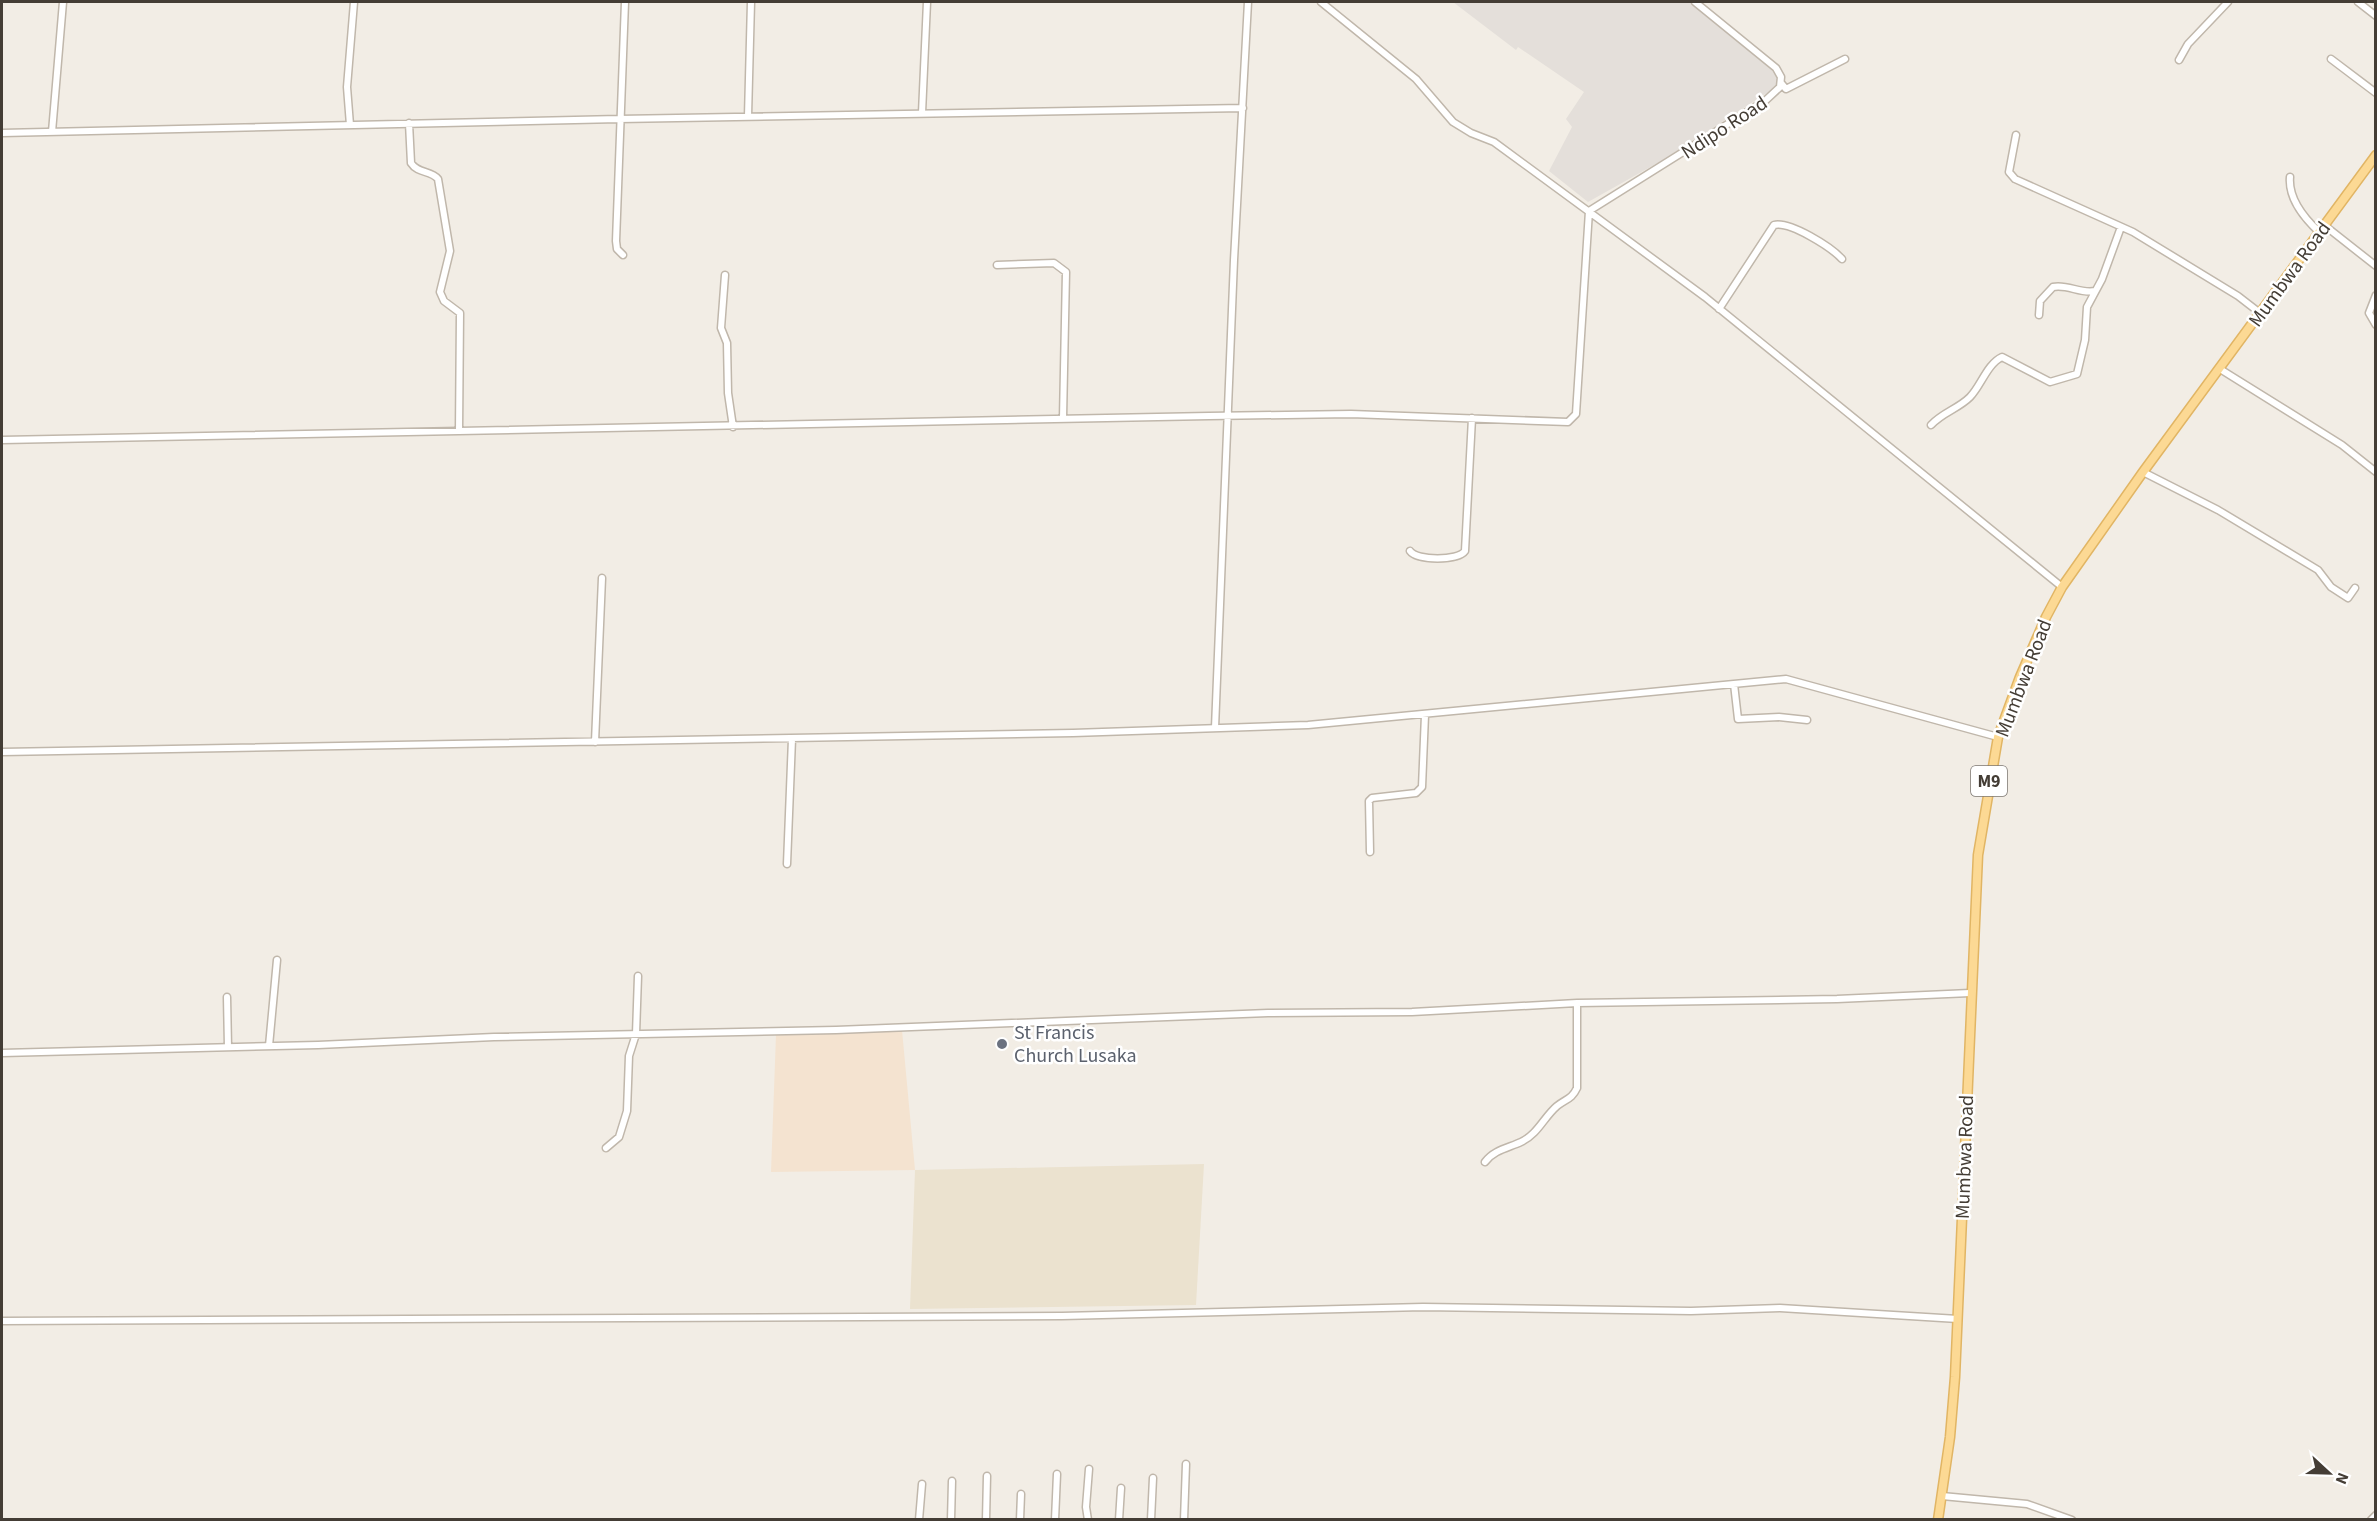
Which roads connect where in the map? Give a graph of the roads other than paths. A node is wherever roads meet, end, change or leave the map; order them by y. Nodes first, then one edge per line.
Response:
1 (63, 2) edge
2 (354, 2) edge
3 (625, 2) edge
4 (752, 2) edge
5 (927, 2) edge
6 (1248, 2) edge
7 (1322, 2) edge
8 (1695, 2) edge
9 (2228, 2) edge
10 (2358, 2) edge
11 (2376, 16) edge
12 (1845, 59) dead end
13 (2331, 59) dead end
14 (2179, 60) dead end
15 (1781, 83) junction
16 (2376, 93) edge
17 (1243, 108) junction
18 (922, 113) junction
19 (748, 116) junction
20 (619, 118) junction
21 (409, 123) junction
22 (350, 125) junction
23 (52, 132) junction
24 (2, 133) edge
25 (2016, 135) dead end
26 (2376, 155) edge
27 (2290, 177) dead end
28 (1589, 211) junction
29 (2121, 227) junction
30 (2321, 229) junction
31 (623, 255) dead end
32 (1842, 259) dead end
33 (997, 265) dead end
34 (2376, 266) edge
35 (725, 275) dead end
36 (2096, 291) junction
37 (2376, 295) edge
38 (1719, 309) junction
39 (2260, 313) junction
40 (2039, 315) dead end
41 (2376, 325) edge
42 (2220, 369) junction
43 (1227, 417) junction
44 (1063, 418) junction
45 (1472, 418) junction
46 (1931, 425) dead end
47 (733, 427) junction
48 (459, 431) junction
49 (2, 440) edge
50 (2143, 472) junction
51 (2376, 472) edge
52 (1410, 551) dead end
53 (602, 578) dead end
54 (2062, 587) junction
55 (2355, 588) dead end
56 (1734, 684) junction
57 (1425, 715) junction
58 (1807, 720) dead end
59 (1215, 728) junction
60 (1998, 737) junction
61 (792, 739) junction
62 (595, 742) junction
63 (2, 752) edge
64 (1370, 852) dead end
65 (787, 864) dead end
66 (277, 960) dead end
67 (638, 976) dead end
68 (1970, 993) junction
69 (227, 997) dead end
70 (1577, 1003) junction
71 (636, 1034) junction
72 (269, 1046) junction
73 (228, 1047) junction
74 (2, 1053) edge
75 (606, 1148) dead end
76 (1485, 1162) dead end
77 (1958, 1319) junction
78 (2, 1322) edge
79 (1186, 1464) dead end
80 (1089, 1469) dead end
81 (1057, 1474) dead end
82 (987, 1476) dead end
83 (1154, 1478) dead end
84 (952, 1481) dead end
85 (922, 1484) dead end
86 (1121, 1488) dead end
87 (1022, 1494) dead end
88 (1942, 1496) junction
89 (2376, 1515) edge
90 (919, 1520) edge
91 (951, 1520) edge
92 (986, 1520) edge
93 (1020, 1520) edge
94 (1055, 1520) edge
95 (1088, 1520) edge
96 (1119, 1520) edge
97 (1151, 1520) edge
98 (1184, 1520) edge
99 (1938, 1520) edge
100 (2072, 1520) edge
101 (2371, 1520) edge

1 - 23 street
2 - 22 street
3 - 20 street
4 - 19 street
5 - 18 street
6 - 17 street
7 - 28 street
8 - 15 street, Ndipo Road
9 - 14 street
10 - 11 street
12 - 15 street
13 - 16 street
15 - 28 street, Ndipo Road
17 - 18 street
17 - 43 street
18 - 19 street
19 - 20 street
20 - 21 street
20 - 31 street
21 - 22 street
21 - 48 street
22 - 23 street
23 - 24 street
25 - 29 street
26 - 30 main road, Mumbwa Road / M9
27 - 30 street
28 - 38 street
28 - 45 street
29 - 36 street
29 - 39 street
30 - 34 street
30 - 39 main road, Mumbwa Road / M9
32 - 38 street
33 - 44 street
35 - 47 street
36 - 40 street
36 - 46 street
37 - 41 street
38 - 54 street
39 - 42 main road, Mumbwa Road / M9
42 - 50 main road, Mumbwa Road / M9
42 - 51 street
43 - 44 street
43 - 45 street
43 - 59 street
44 - 47 street
45 - 52 street
47 - 48 street
48 - 49 street
50 - 54 main road, Mumbwa Road / M9
50 - 55 street
53 - 62 street
54 - 60 main road, Mumbwa Road / M9
56 - 57 street
56 - 58 street
56 - 60 street
57 - 59 street
57 - 64 street
59 - 61 street
60 - 68 main road, Mumbwa Road / M9
61 - 62 street
61 - 65 street
62 - 63 street
66 - 72 street
67 - 71 street
68 - 70 street
68 - 77 main road, Mumbwa Road / M9
69 - 73 street
70 - 71 street
70 - 76 street
71 - 72 street
71 - 75 street
72 - 73 street
73 - 74 street
77 - 78 street
77 - 88 main road, Mumbwa Road / M9
79 - 98 street
80 - 95 street
81 - 94 street
82 - 92 street
83 - 97 street
84 - 91 street
85 - 90 street
86 - 96 street
87 - 93 street
88 - 99 main road, Mumbwa Road / M9
88 - 100 street
89 - 101 street

